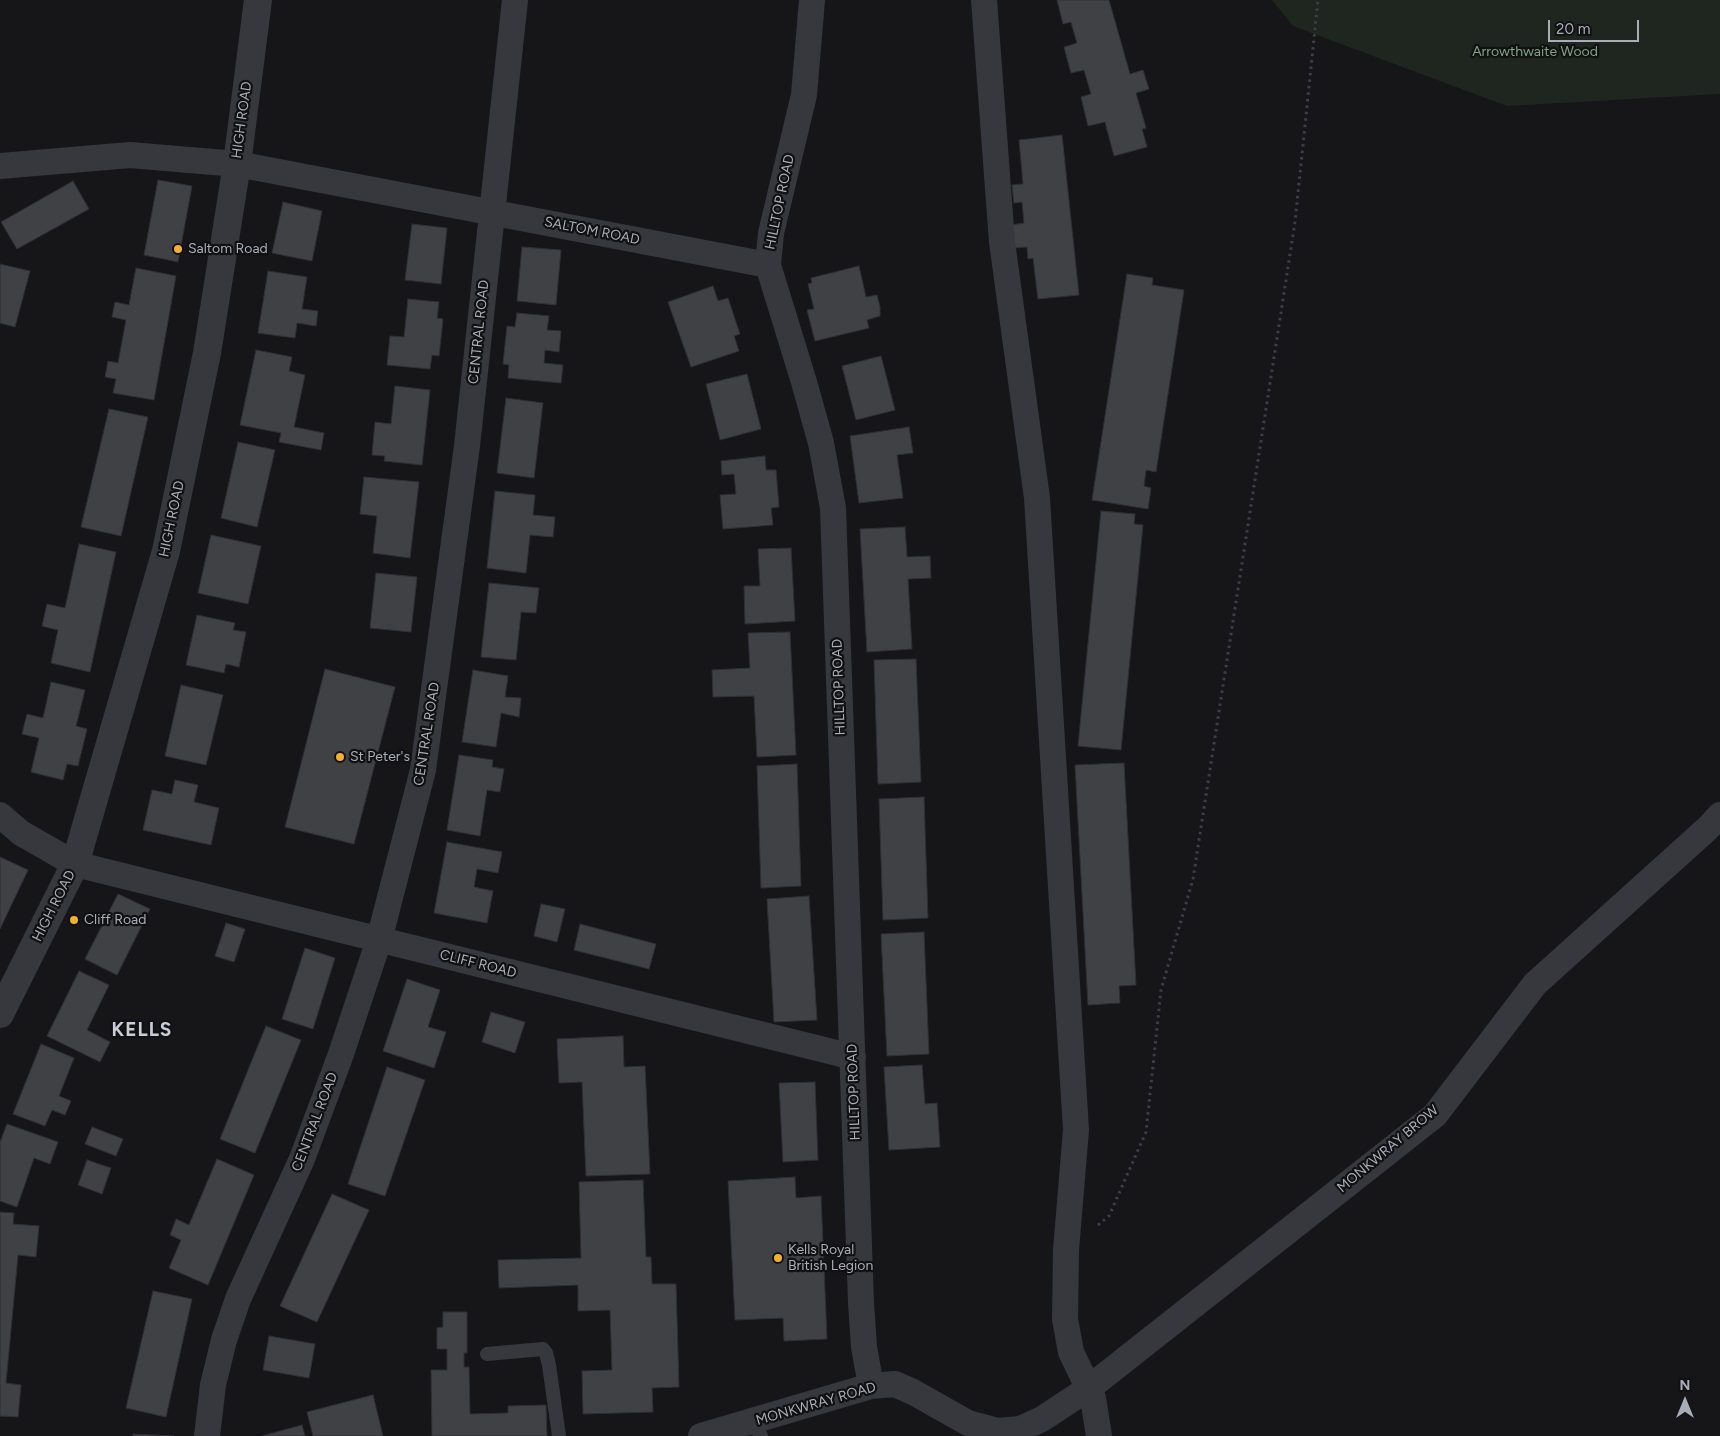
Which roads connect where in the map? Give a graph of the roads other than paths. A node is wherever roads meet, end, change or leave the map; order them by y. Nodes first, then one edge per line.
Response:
1 (258, 0) edge
2 (515, 0) edge
3 (812, 0) edge
4 (984, 0) edge
5 (237, 164) junction
6 (0, 166) edge
7 (491, 212) junction
8 (768, 265) junction
9 (0, 815) edge
10 (1720, 815) edge
11 (75, 864) junction
12 (379, 940) junction
13 (0, 1014) edge
14 (852, 1057) junction
15 (487, 1354) dead end
16 (871, 1386) junction
17 (1089, 1388) junction
18 (757, 1429) edge
19 (207, 1436) edge
20 (559, 1436) edge
21 (701, 1436) edge
22 (1099, 1436) edge

1 - 5 street, HIGH ROAD
2 - 7 street, CENTRAL ROAD
3 - 8 street, HILLTOP ROAD
4 - 17 street
5 - 6 street, SALTOM ROAD
5 - 7 street, SALTOM ROAD
5 - 11 street, HIGH ROAD
7 - 8 street, SALTOM ROAD
7 - 12 street, CENTRAL ROAD
8 - 14 street, HILLTOP ROAD
9 - 11 street, CLIFF ROAD
10 - 17 street, MONKWRAY BROW
11 - 12 street, CLIFF ROAD
11 - 13 street, HIGH ROAD
12 - 14 street, CLIFF ROAD
12 - 19 street, CENTRAL ROAD
14 - 16 street, HILLTOP ROAD
15 - 20 lane
16 - 17 street, MONKWRAY ROAD
16 - 18 street, MONKWRAY ROAD
17 - 22 street
18 - 21 street, MONKWRAY ROAD

